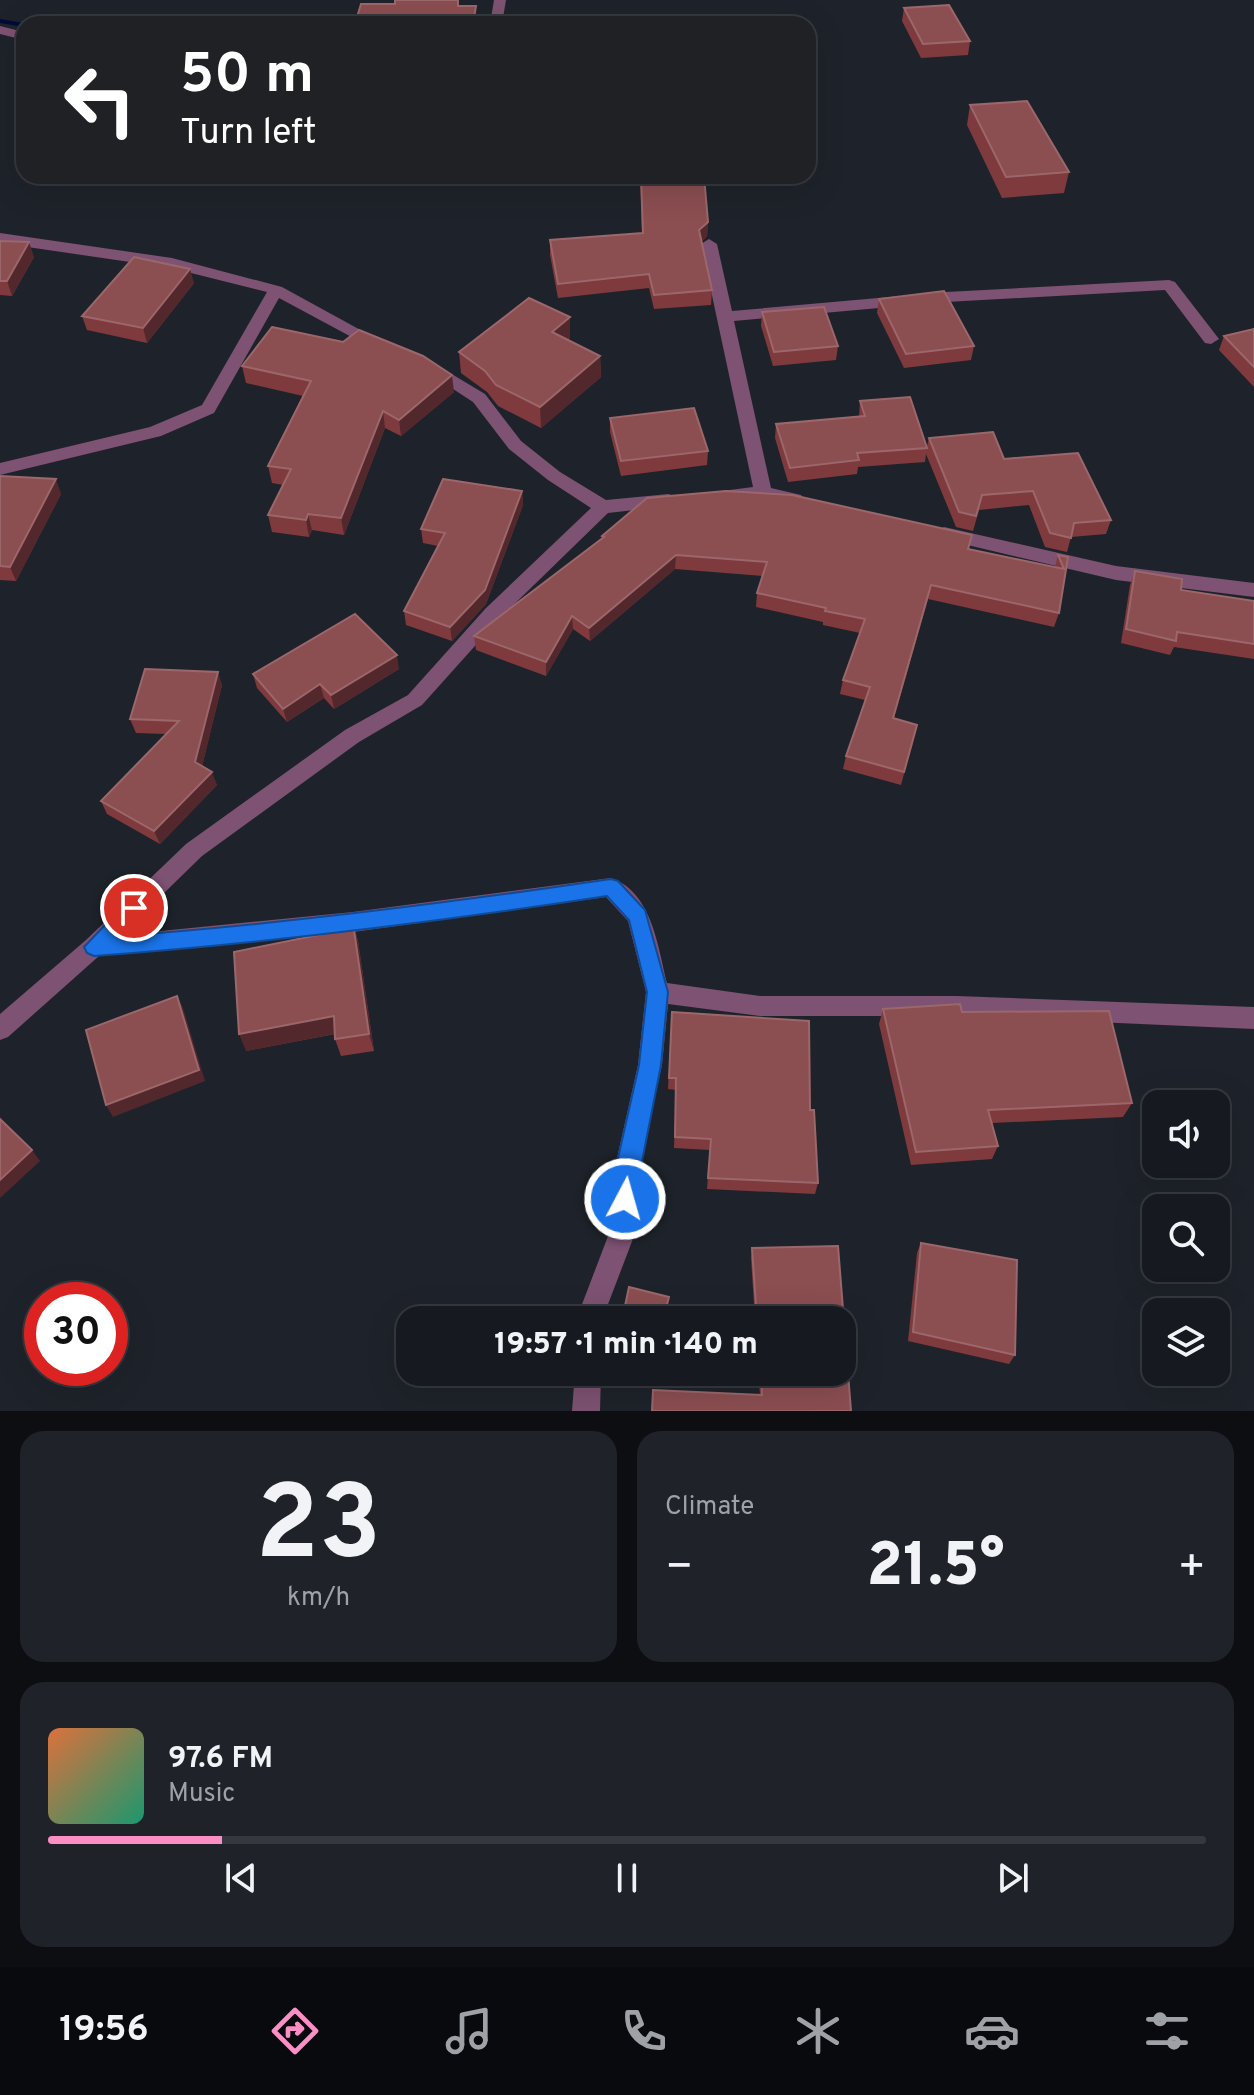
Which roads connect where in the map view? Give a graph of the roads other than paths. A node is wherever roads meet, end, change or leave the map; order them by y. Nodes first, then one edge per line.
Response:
1 (0, 238) edge
2 (709, 244) edge
3 (276, 290) junction
4 (725, 317) junction
5 (1211, 339) dead end
6 (391, 349) edge
7 (415, 360) edge
8 (0, 469) edge
9 (763, 492) junction
10 (810, 502) edge
11 (603, 507) junction
12 (933, 531) edge
13 (1254, 590) edge
14 (94, 947) junction
15 (658, 992) junction
16 (1254, 1018) edge
17 (0, 1029) edge
18 (592, 1306) edge
19 (587, 1386) edge
20 (586, 1411) edge

1 - 3 street
2 - 4 street
3 - 6 street
3 - 8 street
4 - 5 street
4 - 9 street
7 - 11 street
9 - 10 street
9 - 11 street
11 - 14 street
12 - 13 street
14 - 15 street
14 - 17 street
15 - 16 street
15 - 18 street
19 - 20 street

